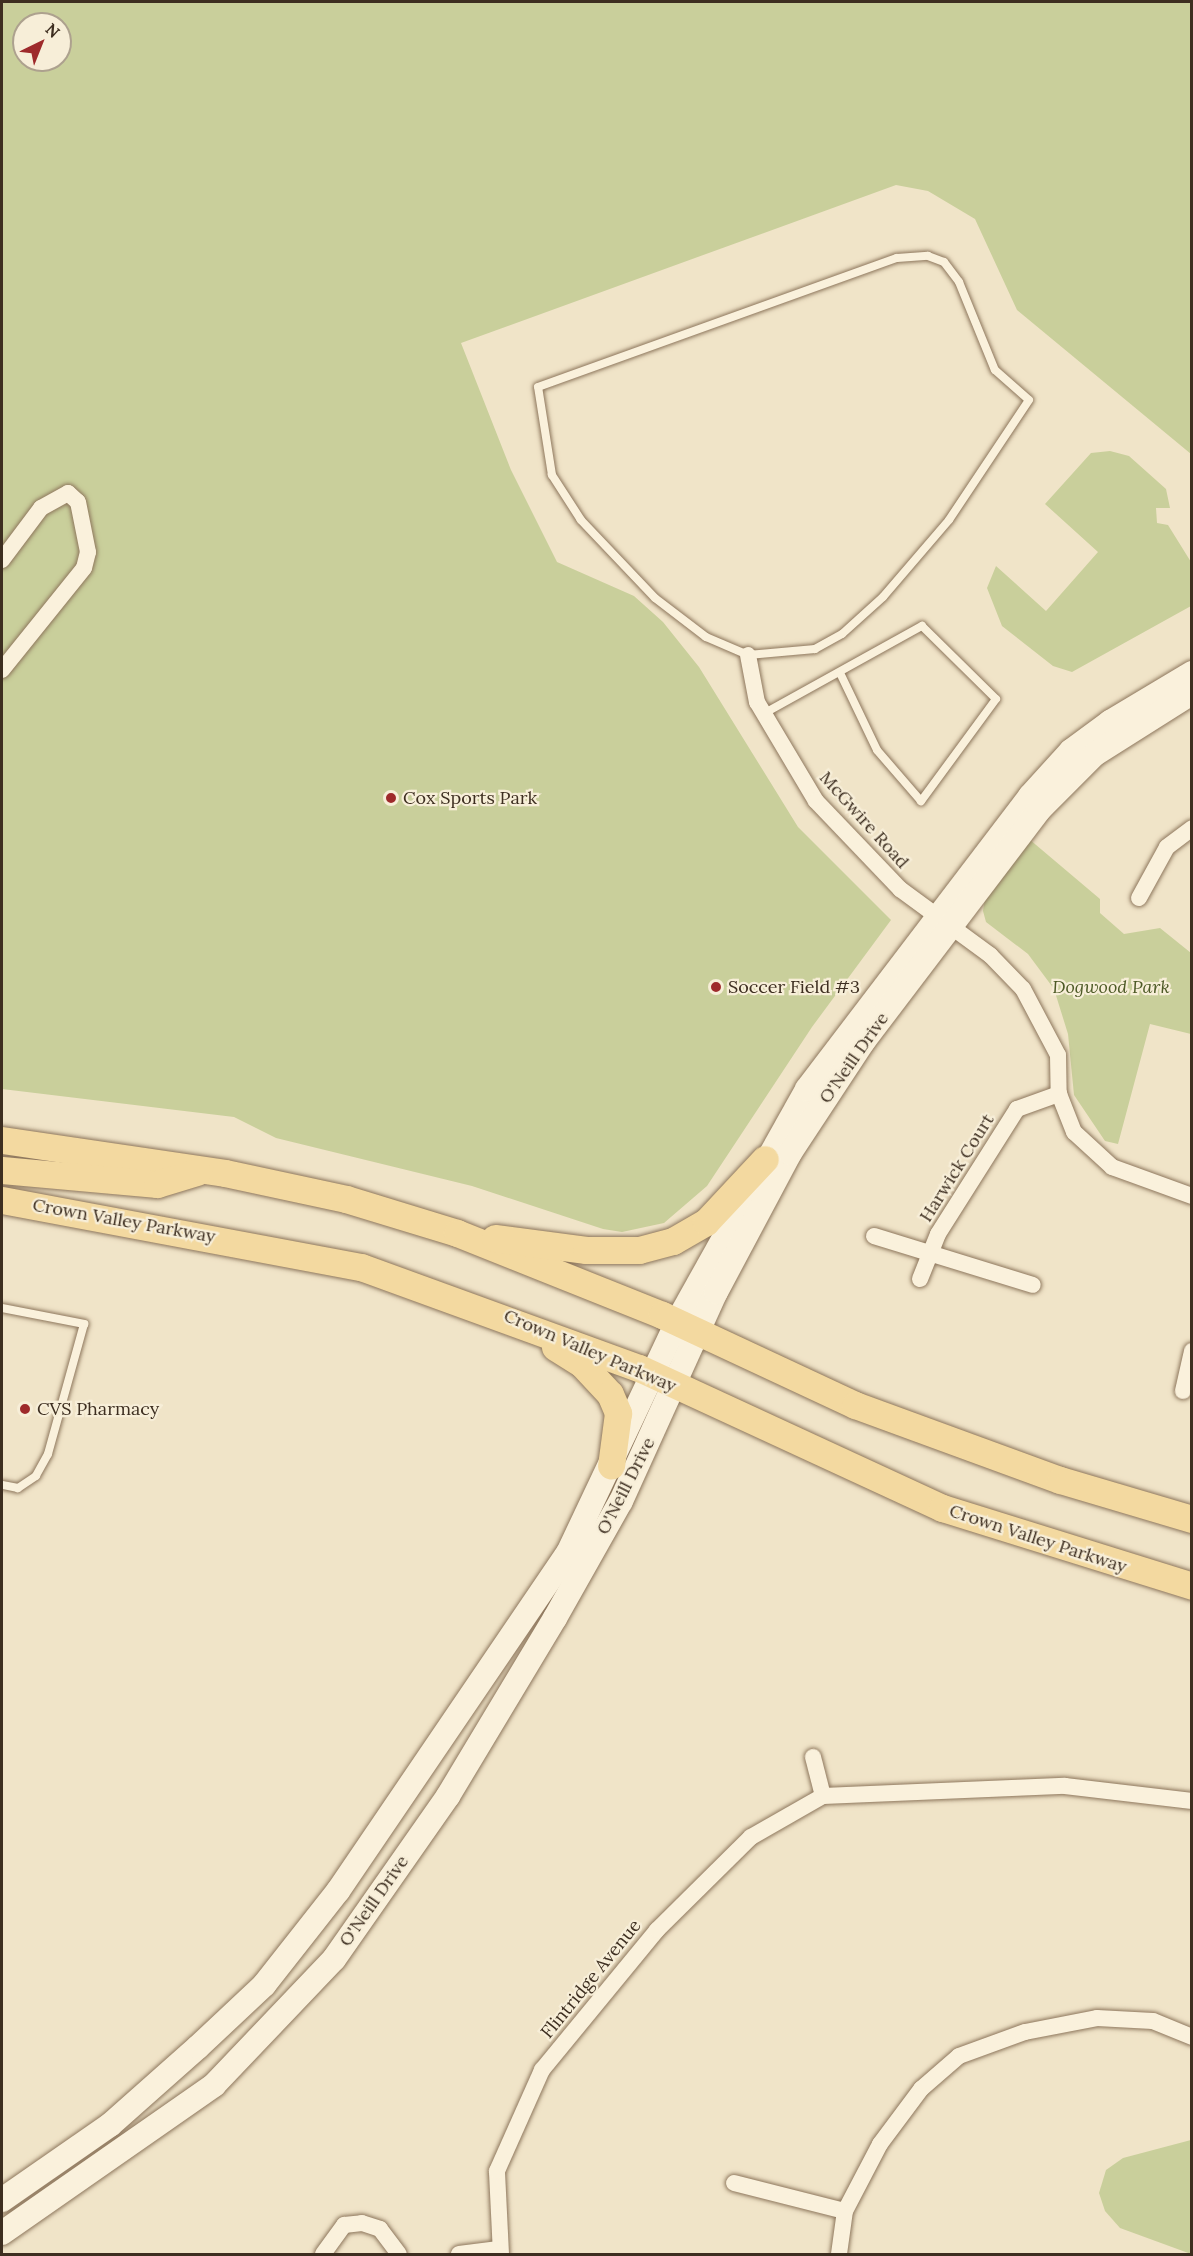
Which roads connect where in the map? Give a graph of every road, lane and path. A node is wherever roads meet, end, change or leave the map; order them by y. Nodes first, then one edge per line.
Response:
1 (2, 560) edge
2 (748, 655) junction
3 (2, 670) edge
4 (1191, 673) edge
5 (840, 675) junction
6 (1191, 693) edge
7 (762, 715) junction
8 (1191, 828) edge
9 (1139, 898) dead end
10 (943, 920) junction
11 (1059, 1094) junction
12 (2, 1140) edge
13 (765, 1159) junction
14 (2, 1170) edge
15 (203, 1170) junction
16 (1191, 1196) edge
17 (2, 1200) edge
18 (457, 1233) junction
19 (874, 1236) dead end
20 (929, 1257) junction
21 (920, 1279) dead end
22 (1033, 1285) dead end
23 (2, 1308) edge
24 (492, 1311) junction
25 (687, 1327) junction
26 (1191, 1351) edge
27 (665, 1381) junction
28 (1183, 1391) dead end
29 (611, 1466) junction
30 (2, 1485) edge
31 (1191, 1519) edge
32 (1191, 1586) edge
33 (813, 1757) dead end
34 (823, 1796) junction
35 (1191, 1801) edge
36 (1191, 2037) edge
37 (734, 2183) dead end
38 (2, 2200) edge
39 (846, 2211) junction
40 (2, 2233) edge
41 (500, 2252) edge
42 (323, 2254) edge
43 (399, 2254) edge
44 (459, 2254) edge
45 (839, 2254) edge

1 - 3 street
2 - 2 lane
2 - 7 street, McGwire Road
4 - 10 main road, O'Neill Drive
5 - 5 lane
5 - 7 lane
6 - 10 main road, O'Neill Drive
7 - 10 street, McGwire Road
8 - 9 street
10 - 11 street, McGwire Road
10 - 13 main road, O'Neill Drive
10 - 25 main road, O'Neill Drive
11 - 16 street
11 - 20 street, Harwick Court
12 - 15 main road
13 - 18 main road
13 - 25 main road, O'Neill Drive
14 - 15 main road
15 - 18 main road
17 - 24 main road, Crown Valley Parkway
18 - 25 main road
19 - 20 street
20 - 21 street, Harwick Court
20 - 22 street
23 - 30 lane
24 - 27 main road, Crown Valley Parkway
24 - 29 main road
25 - 27 main road, O'Neill Drive
25 - 31 main road
26 - 28 street
27 - 29 main road, O'Neill Drive
27 - 32 main road, Crown Valley Parkway
27 - 40 main road, O'Neill Drive
29 - 38 main road, O'Neill Drive
33 - 34 street
34 - 35 street, Flintridge Avenue
34 - 41 street, Flintridge Avenue
36 - 39 street
37 - 39 street
39 - 45 street
41 - 44 street
42 - 43 street

